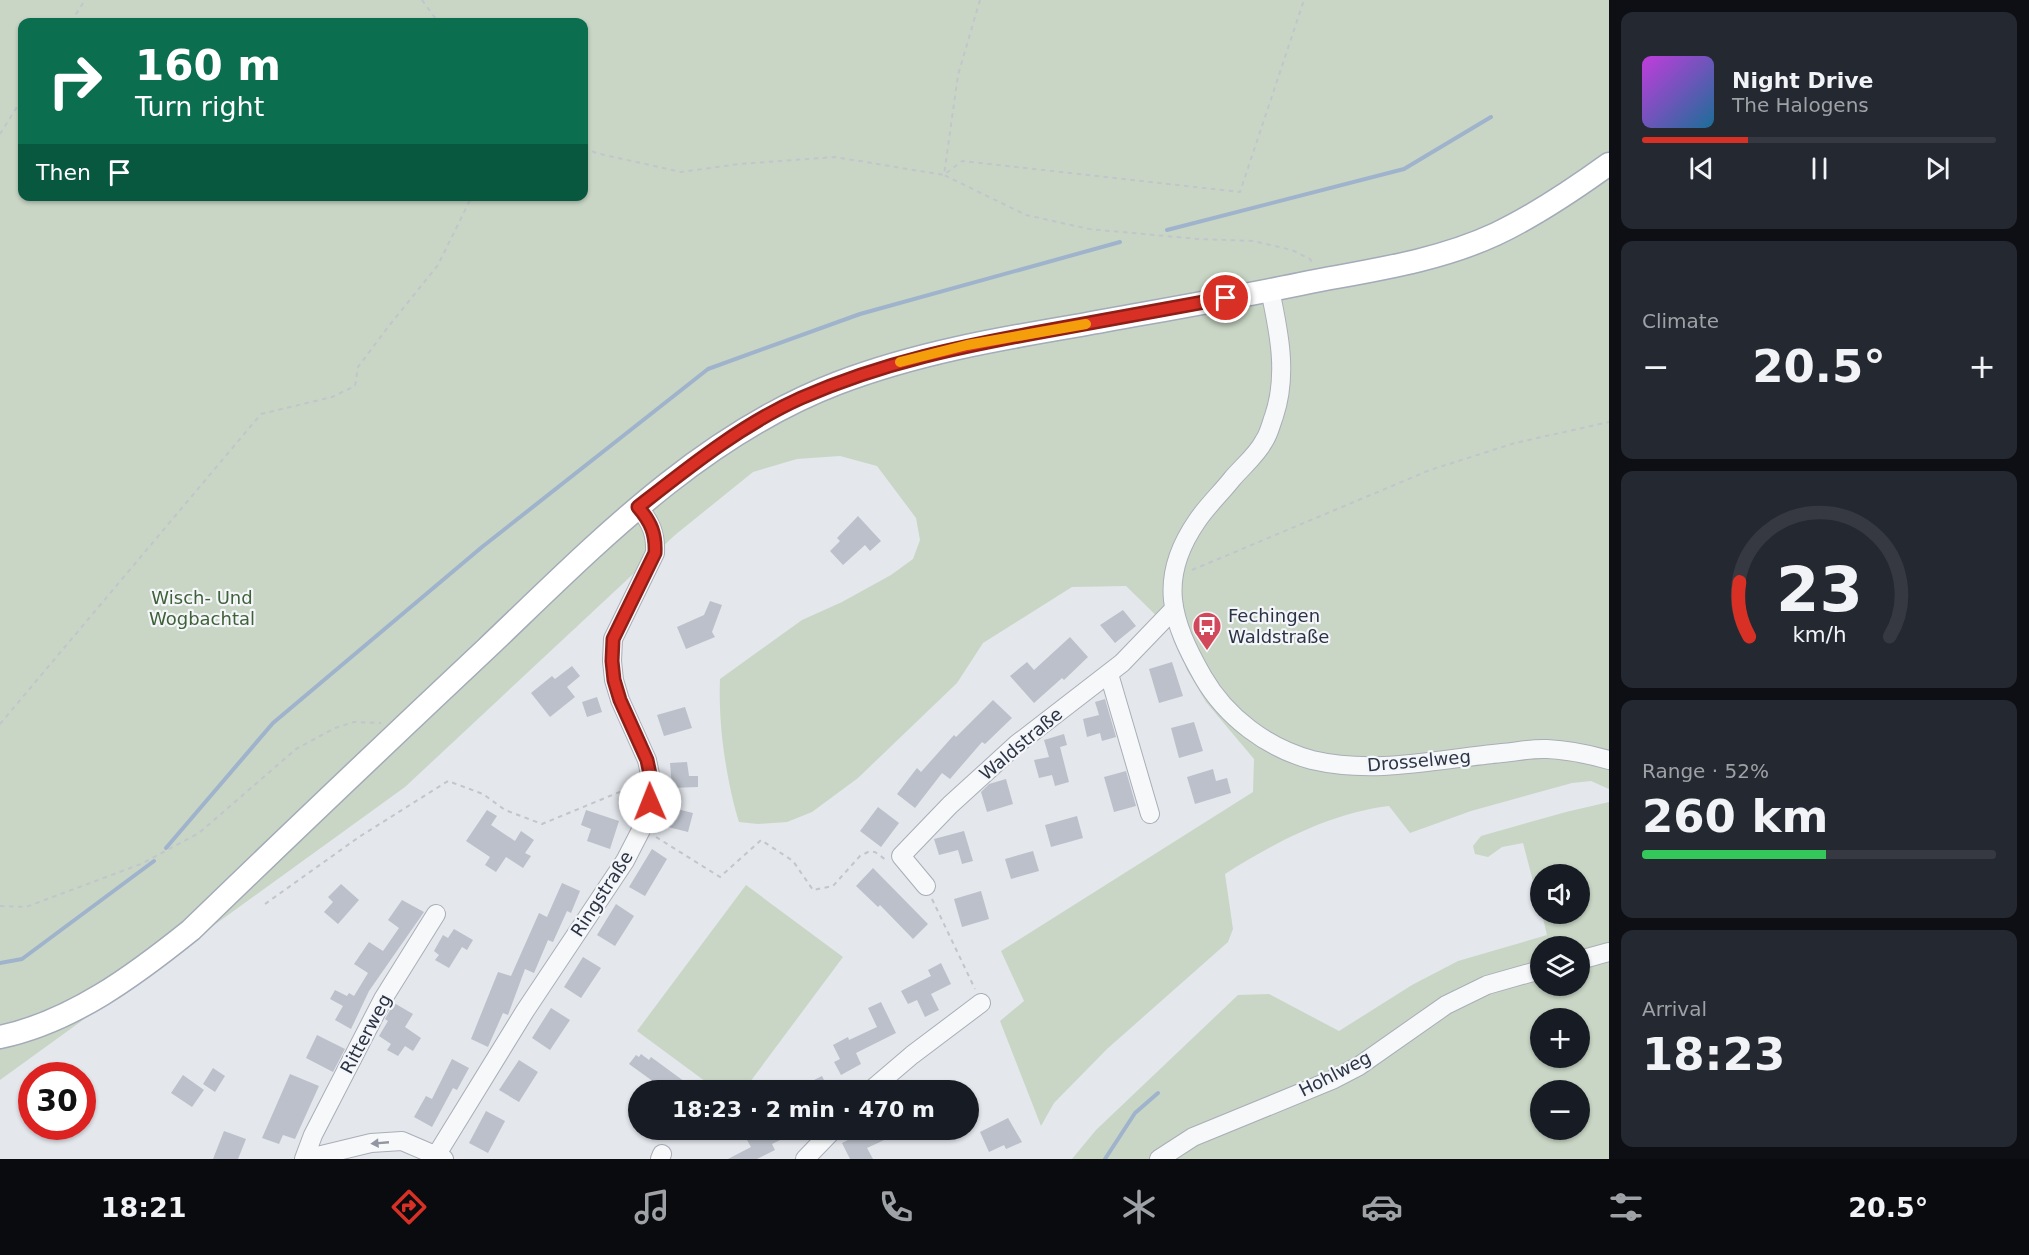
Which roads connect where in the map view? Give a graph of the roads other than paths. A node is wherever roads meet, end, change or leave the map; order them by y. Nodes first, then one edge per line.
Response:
1 (1609, 164) edge
2 (1270, 290) junction
3 (638, 507) junction
4 (1173, 610) junction
5 (1109, 674) junction
6 (1609, 760) edge
7 (1150, 814) dead end
8 (926, 886) road end
9 (436, 914) dead end
10 (1609, 952) edge
11 (1590, 957) edge
12 (1530, 973) edge
13 (981, 1003) road end
14 (0, 1037) edge
15 (883, 1080) edge
16 (823, 1140) edge
17 (438, 1158) edge
18 (305, 1159) edge
19 (805, 1159) edge
20 (1158, 1159) edge

1 - 2 main road
2 - 3 main road
2 - 4 street
3 - 14 main road
3 - 17 street, Ringstraße
4 - 5 street, Waldstraße
4 - 6 street, Drosselweg
5 - 7 street
5 - 8 street, Waldstraße
9 - 18 street, Ritterweg
10 - 11 street
12 - 20 street, Hohlweg
13 - 15 street
16 - 19 street
17 -> 18 street

